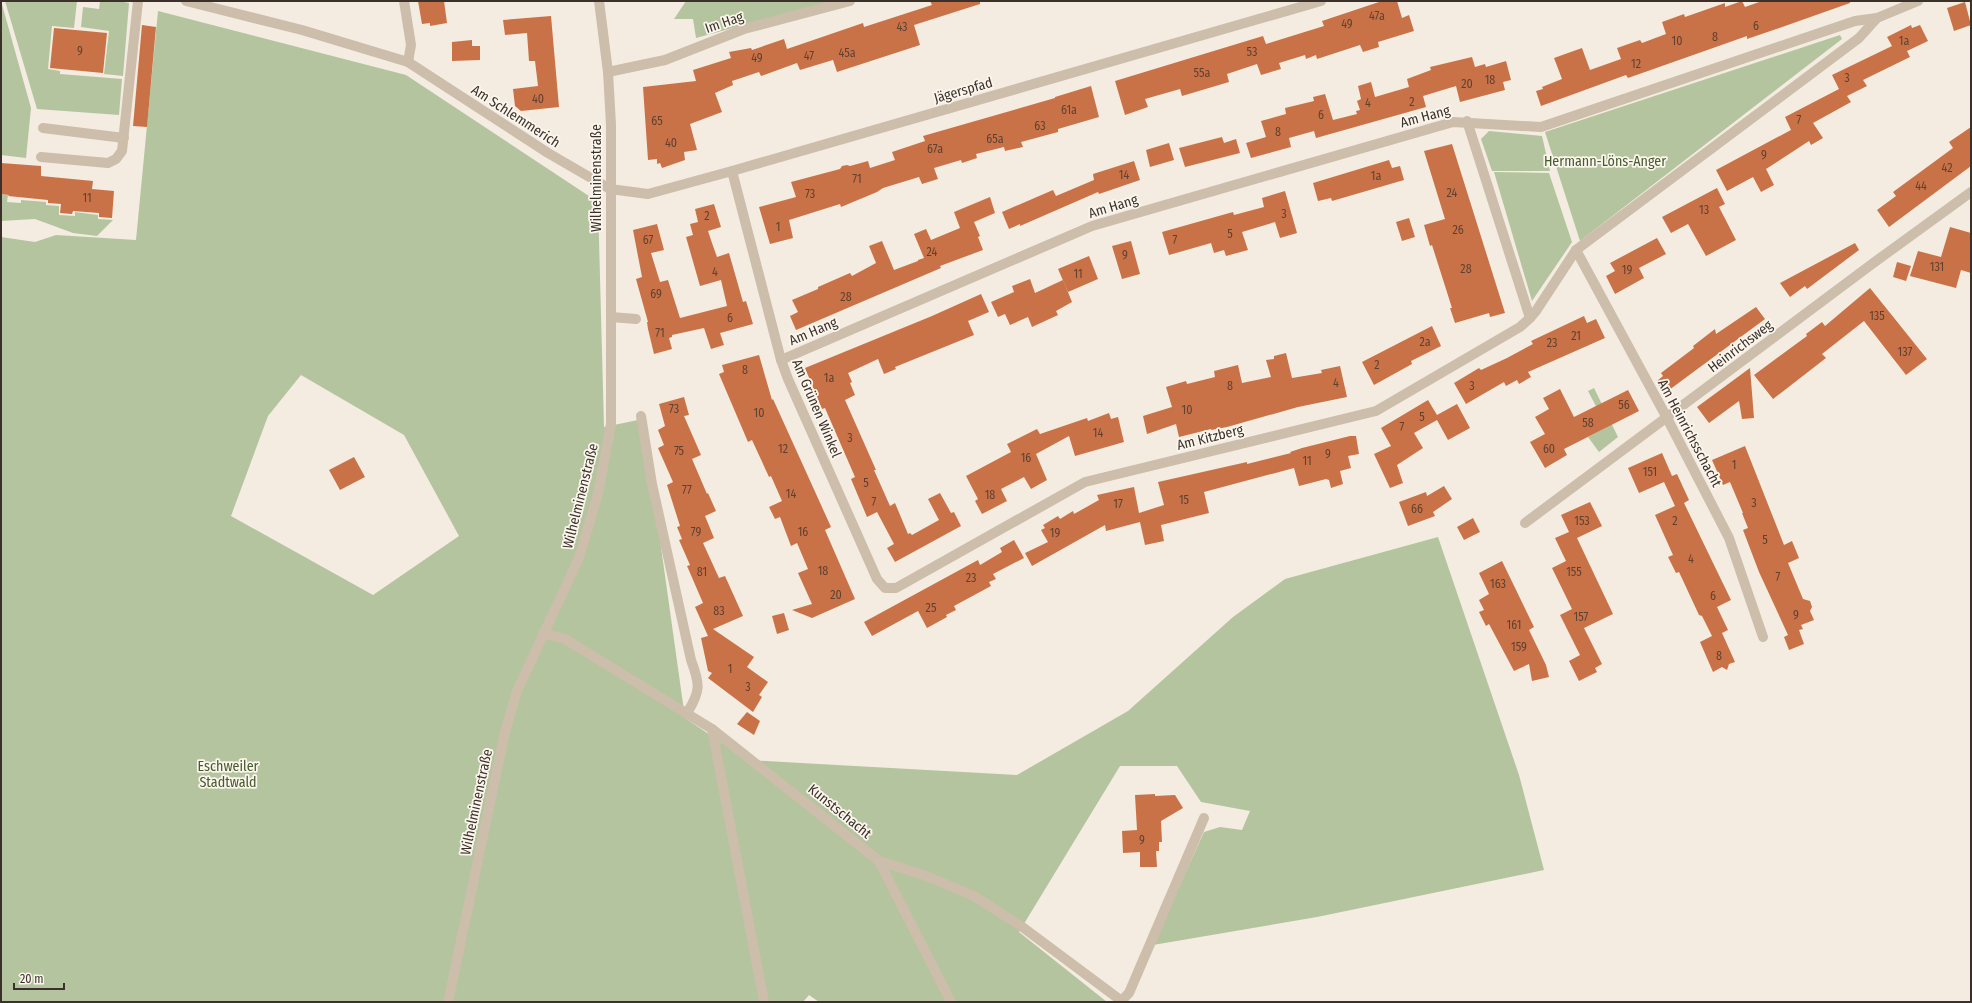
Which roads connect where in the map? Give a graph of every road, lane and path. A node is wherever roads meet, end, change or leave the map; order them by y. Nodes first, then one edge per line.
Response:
1 (138, 1) edge
2 (186, 1) edge
3 (404, 1) edge
4 (599, 1) edge
5 (850, 1) edge
6 (1321, 1) edge
7 (1918, 1) edge
8 (1877, 18) junction
9 (408, 62) junction
10 (608, 72) junction
11 (1468, 121) junction
12 (44, 128) dead end
13 (124, 138) junction
14 (41, 157) dead end
15 (732, 171) junction
16 (610, 189) junction
17 (1971, 192) edge
18 (1576, 250) junction
19 (611, 317) junction
20 (1530, 318) junction
21 (636, 319) dead end
22 (781, 360) junction
23 (641, 416) dead end
24 (1667, 418) junction
25 (1525, 523) dead end
26 (896, 588) joint
27 (543, 633) junction
28 (1763, 637) dead end
29 (687, 713) junction
30 (712, 729) junction
31 (1204, 818) dead end
32 (879, 861) junction
33 (448, 1002) edge
34 (764, 1002) edge
35 (951, 1002) edge
36 (1122, 1002) edge

1 - 13 street
2 - 9 street, Am Schlemmerich
3 - 9 street
4 - 10 street, Wilhelminenstraße
5 - 10 street, Im Hag
6 - 15 street, Jägerspfad
7 - 8 street
8 - 11 street
8 - 18 street
9 - 16 street, Am Schlemmerich
10 - 16 street, Wilhelminenstraße
11 - 20 street
11 - 22 street, Am Hang
12 - 13 street
13 - 14 street
15 - 16 street, Jägerspfad
15 - 22 street, Am Grünen Winkel
16 - 19 street, Wilhelminenstraße
17 - 24 street, Heinrichsweg
18 - 20 street
18 - 24 street, Am Heinrichsschacht
19 - 21 street
19 - 27 street, Wilhelminenstraße
20 - 26 street, Am Kitzberg
22 - 26 street, Am Grünen Winkel
23 - 29 street
24 - 25 street, Heinrichsweg
24 - 28 street, Am Heinrichsschacht
27 - 29 street, Kunstschacht
27 - 33 street, Wilhelminenstraße
29 - 30 street, Kunstschacht
30 - 32 street, Kunstschacht
30 - 34 street
31 - 36 street
32 - 35 street
32 - 36 street, Kunstschacht

